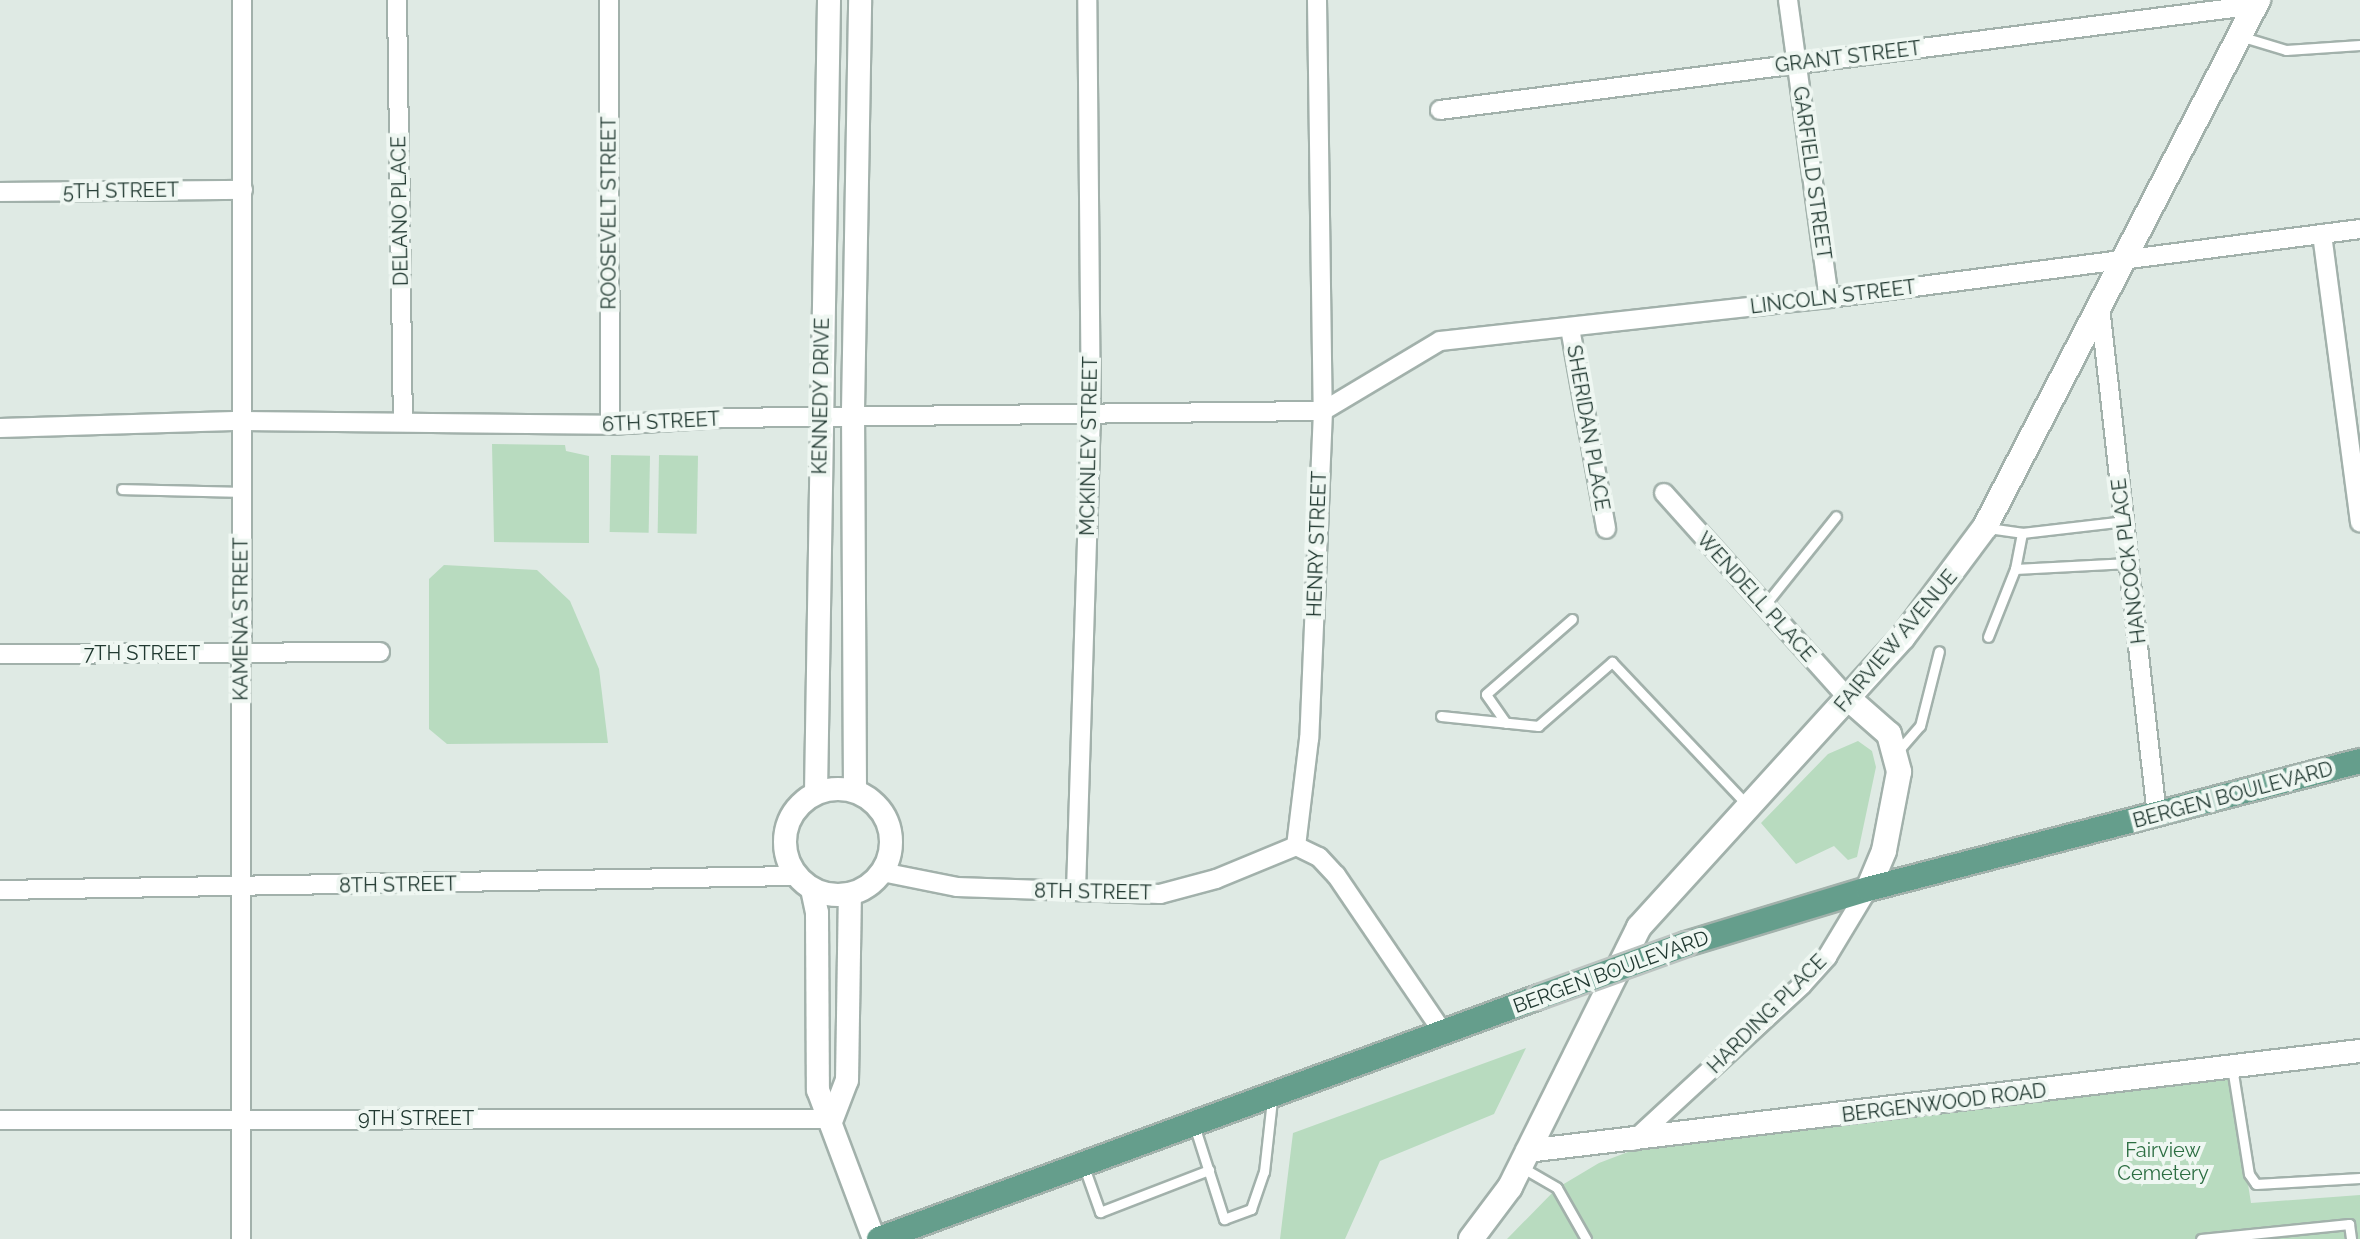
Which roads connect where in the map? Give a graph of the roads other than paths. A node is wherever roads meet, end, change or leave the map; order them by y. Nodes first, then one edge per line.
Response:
1 (242, 0) edge
2 (397, 0) edge
3 (609, 0) edge
4 (829, 0) edge
5 (860, 0) edge
6 (1087, 0) edge
7 (1317, 0) edge
8 (1788, 0) edge
9 (2257, 2) edge
10 (2240, 35) junction
11 (2360, 45) edge
12 (1797, 64) junction
13 (859, 100) junction
14 (827, 103) junction
15 (1440, 110) dead end
16 (243, 190) junction
17 (0, 192) edge
18 (2360, 229) edge
19 (2322, 234) junction
20 (824, 238) junction
21 (856, 238) junction
22 (2124, 260) junction
23 (1829, 298) junction
24 (2100, 307) junction
25 (1570, 328) junction
26 (1323, 411) junction
27 (1091, 415) junction
28 (853, 418) junction
29 (820, 420) junction
30 (242, 421) junction
31 (403, 421) junction
32 (610, 425) junction
33 (0, 428) edge
34 (122, 489) dead end
35 (241, 492) junction
36 (1664, 493) dead end
37 (1836, 516) dead end
38 (2125, 521) junction
39 (2360, 523) edge
40 (1985, 527) junction
41 (1606, 529) dead end
42 (2022, 533) junction
43 (2129, 563) junction
44 (2015, 569) junction
45 (1764, 606) junction
46 (1572, 619) dead end
47 (1988, 637) dead end
48 (1939, 651) dead end
49 (241, 652) junction
50 (380, 652) dead end
51 (0, 654) edge
52 (1849, 699) junction
53 (1441, 716) dead end
54 (1506, 723) junction
55 (1897, 752) junction
56 (2360, 761) edge
57 (855, 791) junction
58 (816, 793) junction
59 (1747, 805) junction
60 (2157, 816) junction
61 (1296, 846) junction
62 (882, 872) junction
63 (804, 882) junction
64 (241, 887) junction
65 (1868, 889) junction
66 (0, 890) edge
67 (1076, 891) junction
68 (850, 894) junction
69 (1444, 1034) junction
70 (2360, 1051) edge
71 (2232, 1067) junction
72 (1273, 1095) junction
73 (241, 1118) junction
74 (832, 1119) junction
75 (0, 1120) edge
76 (1193, 1124) junction
77 (1633, 1141) junction
78 (1524, 1158) junction
79 (1084, 1165) junction
80 (1209, 1170) junction
81 (2360, 1178) edge
82 (2277, 1236) edge
83 (241, 1239) edge
84 (877, 1239) edge
85 (1471, 1239) edge
86 (1586, 1239) edge
87 (2201, 1239) edge
88 (2351, 1239) edge

1 - 16 street, KAMENA STREET
2 - 31 street, DELANO PLACE
3 - 32 street, ROOSEVELT STREET
4 - 14 street, KENNEDY DRIVE
5 - 13 street, KENNEDY DRIVE
6 - 27 street, MCKINLEY STREET
7 - 26 street, HENRY STREET
8 - 12 street, GARFIELD STREET
9 - 10 main road, FAIRVIEW AVENUE
9 - 12 street, GRANT STREET
10 - 11 lane
10 - 22 main road, FAIRVIEW AVENUE
12 - 15 street, GRANT STREET
12 - 23 street, GARFIELD STREET
13 - 14 street
13 - 21 street, KENNEDY DRIVE
14 - 20 street, KENNEDY DRIVE
16 - 17 street, 5TH STREET
16 - 30 street, KAMENA STREET
18 - 19 street, LINCOLN STREET
19 - 22 street, LINCOLN STREET
19 - 39 street
20 - 21 street
20 - 29 street, KENNEDY DRIVE
21 - 28 street, KENNEDY DRIVE
22 - 23 street, LINCOLN STREET
22 - 24 main road, FAIRVIEW AVENUE
23 - 25 street, LINCOLN STREET
24 - 38 street, HANCOCK PLACE
24 - 40 main road, FAIRVIEW AVENUE
25 - 26 street, LINCOLN STREET
25 - 41 street, SHERIDAN PLACE
26 - 27 street, 6TH STREET
26 - 61 street, HENRY STREET
27 - 28 street, 6TH STREET
27 - 67 street, MCKINLEY STREET
28 - 29 street, 6TH STREET
28 - 57 street, KENNEDY DRIVE
29 - 32 street, 6TH STREET
29 - 58 street, KENNEDY DRIVE
30 - 31 street, 6TH STREET
30 - 33 street, 6TH STREET
30 - 35 street, KAMENA STREET
31 - 32 street, 6TH STREET
34 - 35 lane
35 - 49 street, KAMENA STREET
36 - 45 street, WENDELL PLACE
37 - 45 lane
38 - 42 lane
38 - 43 street, HANCOCK PLACE
40 - 42 lane
40 - 52 main road, FAIRVIEW AVENUE
42 - 44 lane
43 - 44 lane
43 - 60 street, HANCOCK PLACE
44 - 47 lane
45 - 52 street, WENDELL PLACE
46 - 54 lane
48 - 55 lane
49 - 50 street, 7TH STREET
49 - 51 street, 7TH STREET
49 - 64 street, KAMENA STREET
52 - 55 main road
52 - 59 main road, FAIRVIEW AVENUE
53 - 54 lane
54 - 59 lane
55 - 65 main road, HARDING PLACE
56 - 60 main road, BERGEN BOULEVARD
57 - 58 street
57 - 62 street
58 - 63 street
59 - 78 main road, FAIRVIEW AVENUE
60 - 65 main road, BERGEN BOULEVARD
61 - 67 street, 8TH STREET
61 - 69 street
62 - 67 street, 8TH STREET
62 - 68 street
63 - 64 street, 8TH STREET
63 - 68 street
63 - 74 street
64 - 66 street, 8TH STREET
64 - 73 street, KAMENA STREET
65 - 69 main road, BERGEN BOULEVARD, bridge
65 - 77 street, HARDING PLACE
68 - 74 street
69 - 72 main road, BERGEN BOULEVARD
70 - 71 street, BERGENWOOD ROAD
71 - 77 street, BERGENWOOD ROAD
71 - 81 lane
72 - 76 main road, BERGEN BOULEVARD
72 - 80 lane
73 - 74 street, 9TH STREET
73 - 75 street, 9TH STREET
73 - 83 street, KAMENA STREET
74 - 84 street
76 - 79 main road, BERGEN BOULEVARD
76 - 80 lane
77 - 78 street, BERGENWOOD ROAD
78 - 85 main road, FAIRVIEW AVENUE
78 - 86 lane
79 - 80 lane
79 - 84 main road, BERGEN BOULEVARD
82 - 87 lane
82 - 88 lane

